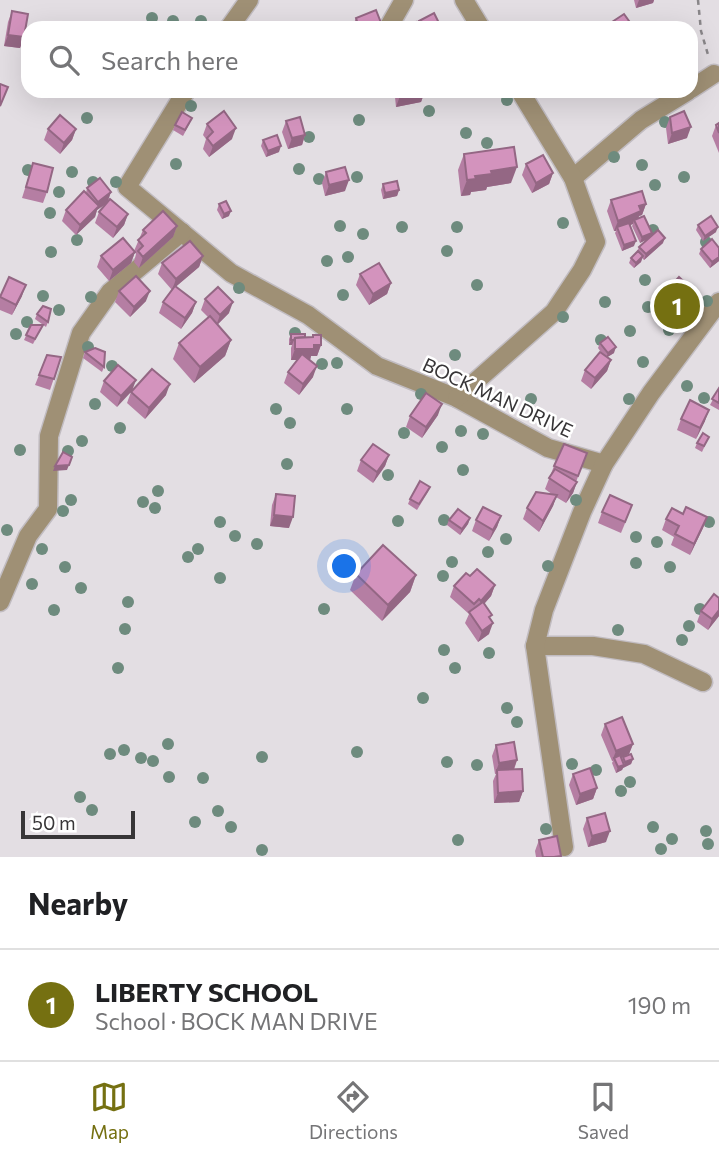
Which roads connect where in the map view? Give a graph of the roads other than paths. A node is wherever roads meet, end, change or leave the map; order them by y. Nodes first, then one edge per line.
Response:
1 (249, 0) edge
2 (404, 0) edge
3 (464, 0) edge
4 (234, 21) edge
5 (392, 21) edge
6 (477, 21) edge
7 (714, 74) road end
8 (698, 84) edge
9 (182, 98) edge
10 (524, 98) edge
11 (676, 98) edge
12 (573, 178) junction
13 (182, 232) junction
14 (719, 302) edge
15 (457, 398) junction
16 (604, 464) junction
17 (0, 602) edge
18 (535, 646) junction
19 (703, 682) dead end
20 (564, 847) dead end

1 - 4 street
2 - 5 street
3 - 6 street
7 - 8 street
9 - 13 street, BOCK MAN DRIVE
10 - 12 street
11 - 12 street
12 - 15 street
13 - 15 street, BOCK MAN DRIVE
13 - 17 street
14 - 16 street
15 - 16 street, BOCK MAN DRIVE
16 - 18 street
18 - 19 street
18 - 20 street

